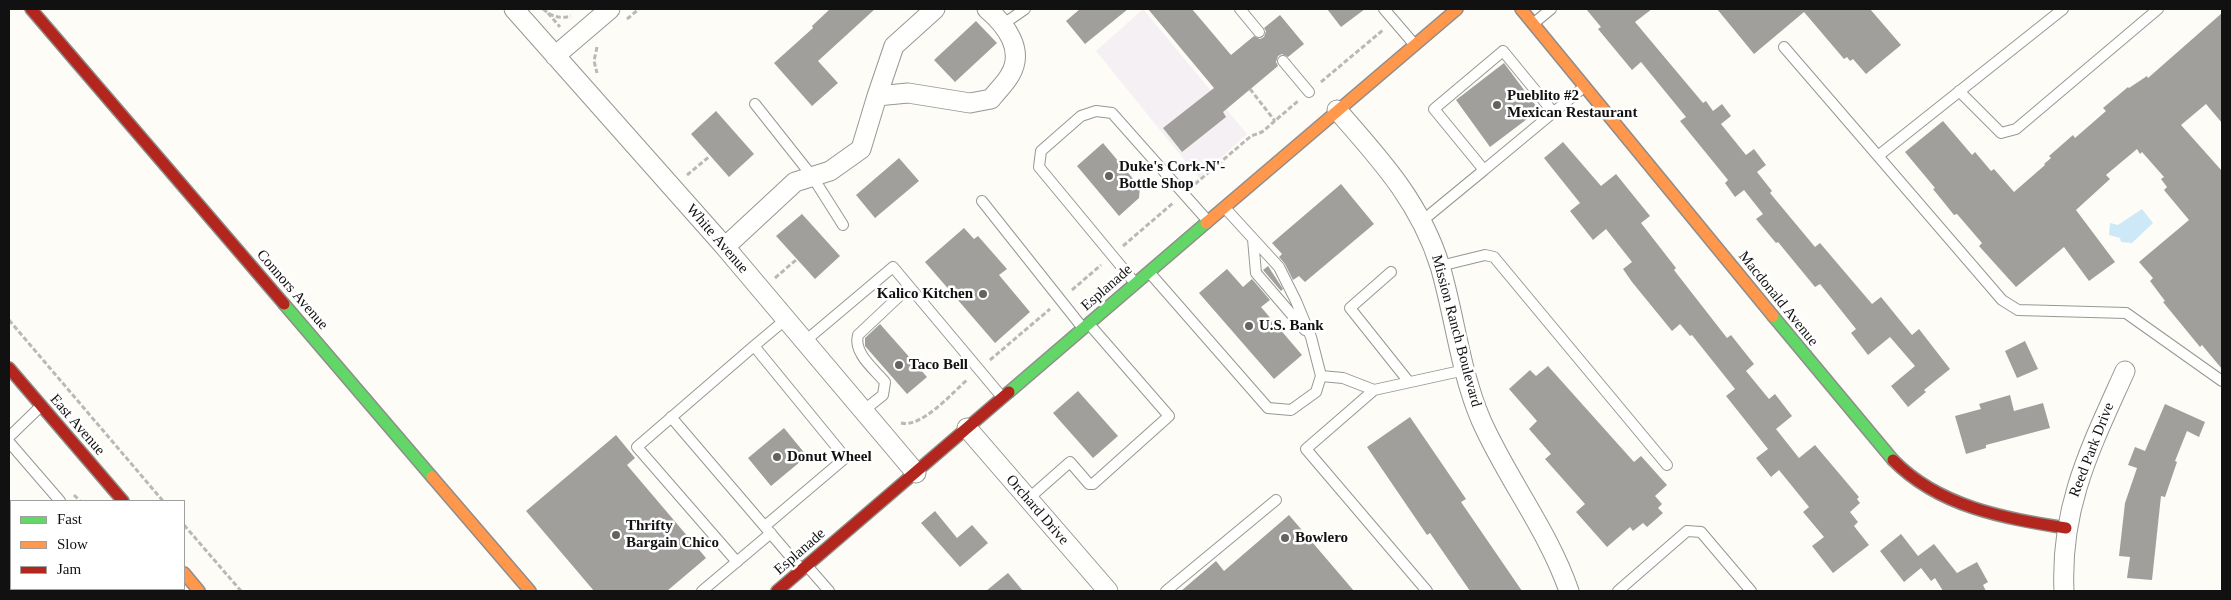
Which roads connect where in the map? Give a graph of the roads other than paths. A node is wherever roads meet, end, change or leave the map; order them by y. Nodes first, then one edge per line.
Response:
1 (31, 9) edge
2 (514, 9) edge
3 (610, 9) edge
4 (935, 9) edge
5 (987, 9) edge
6 (1025, 9) edge
7 (1240, 9) edge
8 (1384, 9) edge
9 (1457, 9) edge
10 (1521, 9) edge
11 (1551, 9) edge
12 (2064, 9) edge
13 (2158, 9) edge
14 (1533, 24) junction
15 (1002, 25) junction
16 (1259, 32) dead end
17 (1414, 44) junction
18 (1784, 46) dead end
19 (555, 56) junction
20 (1283, 61) dead end
21 (1584, 86) junction
22 (1960, 91) junction
23 (1308, 92) road end
24 (877, 96) junction
25 (755, 104) dead end
26 (1337, 110) junction
27 (1554, 112) junction
28 (1878, 156) junction
29 (1484, 170) junction
30 (812, 176) junction
31 (982, 201) dead end
32 (1224, 207) junction
33 (1208, 221) junction
34 (1422, 221) junction
35 (843, 225) dead end
36 (1253, 239) junction
37 (725, 247) junction
38 (1440, 266) junction
39 (1148, 272) junction
40 (1392, 272) dead end
41 (1135, 283) junction
42 (909, 287) junction
43 (785, 320) junction
44 (1086, 326) junction
45 (1310, 337) junction
46 (804, 342) junction
47 (754, 346) junction
48 (9, 368) edge
49 (1465, 370) junction
50 (2125, 371) dead end
51 (1321, 376) junction
52 (2222, 381) edge
53 (1409, 382) junction
54 (13, 383) edge
55 (1374, 390) junction
56 (1002, 398) junction
57 (41, 406) junction
58 (863, 411) junction
59 (671, 416) junction
60 (967, 428) junction
61 (9, 438) edge
62 (9, 442) edge
63 (1668, 465) dead end
64 (916, 473) junction
65 (1028, 499) junction
66 (59, 500) edge
67 (122, 500) edge
68 (1276, 500) dead end
69 (2066, 528) junction
70 (768, 530) junction
71 (737, 562) junction
72 (804, 568) junction
73 (185, 574) edge
74 (199, 591) edge
75 (530, 591) edge
76 (702, 591) edge
77 (777, 591) edge
78 (828, 591) edge
79 (1108, 591) edge
80 (1166, 591) edge
81 (1427, 591) edge
82 (1569, 591) edge
83 (1618, 591) edge
84 (1751, 591) edge
85 (2064, 591) edge

1 - 75 street, Connors Avenue
2 - 19 street, White Avenue
3 - 19 street
4 - 24 street
5 - 15 street
6 - 15 lane
7 - 16 lane
8 - 17 lane
9 - 17 street, Esplanade
10 - 14 street, Macdonald Avenue
11 - 14 lane
12 - 22 lane
13 - 22 lane
14 - 21 street, Macdonald Avenue
15 - 24 street
17 - 26 street, Esplanade
18 - 28 lane
19 - 37 street, White Avenue
20 - 23 lane
21 - 27 lane
21 - 69 street, Macdonald Avenue
22 - 28 lane
24 - 30 street
25 - 30 lane
26 - 32 street, Esplanade
26 - 34 street, Mission Ranch Boulevard
27 - 29 lane
27 - 29 lane
28 - 52 lane
29 - 34 lane
30 - 35 lane
30 - 37 street
31 - 44 lane
32 - 33 street, Esplanade
32 - 36 lane
33 - 39 street, Esplanade
33 - 41 lane
34 - 38 street, Mission Ranch Boulevard
36 - 45 lane
36 - 45 lane
37 - 43 street, White Avenue
38 - 49 street, Mission Ranch Boulevard
38 - 63 lane
39 - 41 street, Esplanade
39 - 51 lane
40 - 53 lane
41 - 44 street, Esplanade
42 - 46 lane
42 - 56 lane
42 - 58 lane
43 - 46 street, White Avenue
43 - 47 lane
44 - 56 street, Esplanade
44 - 65 lane
45 - 51 lane
46 - 58 street, White Avenue
47 - 59 lane
47 - 70 lane
48 - 54 street, East Avenue
49 - 53 lane
49 - 82 street, Mission Ranch Boulevard
50 - 69 street, Reed Park Drive
51 - 55 lane
53 - 55 lane
54 - 57 street, East Avenue
55 - 81 lane
56 - 60 street, Esplanade
57 - 61 lane
57 - 67 street, East Avenue
58 - 64 street, White Avenue
59 - 70 lane
59 - 71 lane
60 - 64 street, Esplanade
60 - 65 street, Orchard Drive
62 - 66 lane
64 - 72 street, Esplanade
65 - 79 street, Orchard Drive
68 - 80 lane
69 - 85 street, Reed Park Drive
70 - 71 lane
70 - 72 lane
71 - 76 lane
72 - 77 street, Esplanade
72 - 78 lane
73 - 74 street
83 - 84 lane

